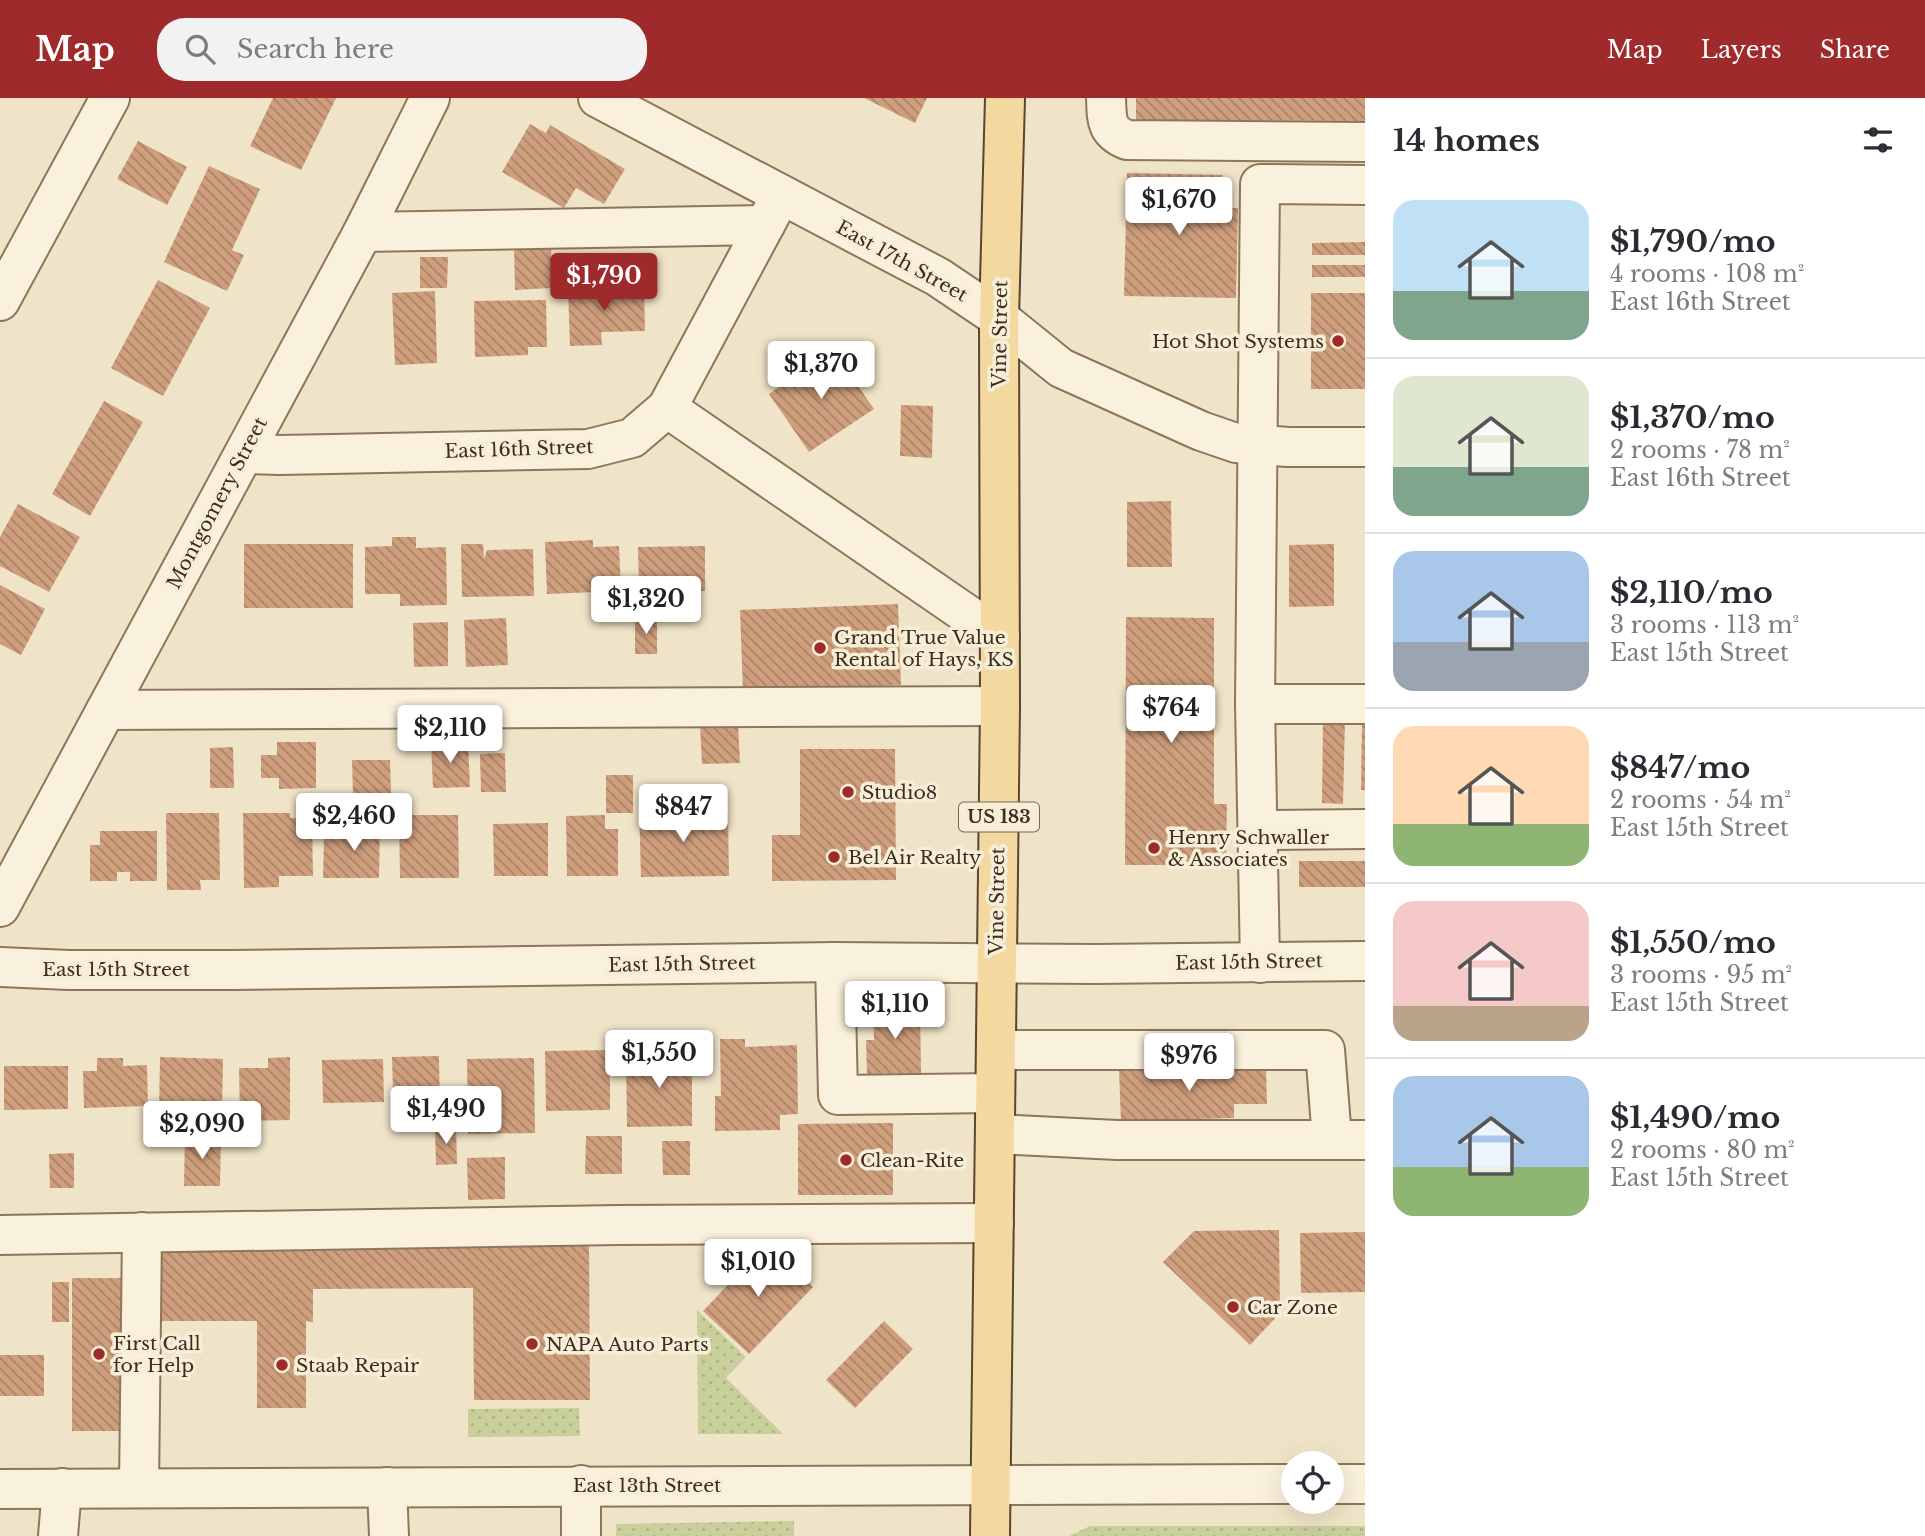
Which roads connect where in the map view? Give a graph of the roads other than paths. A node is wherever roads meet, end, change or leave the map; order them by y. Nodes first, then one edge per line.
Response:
1 (110, 98) edge
2 (430, 98) edge
3 (597, 98) edge
4 (1005, 98) edge
5 (1106, 98) edge
6 (1365, 142) edge
7 (1365, 185) edge
8 (773, 210) junction
9 (363, 232) junction
10 (0, 301) edge
11 (999, 318) junction
12 (667, 408) junction
13 (1256, 444) junction
14 (1365, 447) edge
15 (244, 454) junction
16 (1000, 637) junction
17 (1255, 704) junction
18 (1365, 704) edge
19 (1000, 706) junction
20 (106, 710) junction
21 (1365, 829) edge
22 (1259, 830) junction
23 (0, 907) edge
24 (1365, 961) edge
25 (835, 962) junction
26 (996, 963) junction
27 (1260, 963) junction
28 (0, 967) edge
29 (996, 1050) junction
30 (995, 1093) junction
31 (995, 1134) junction
32 (1348, 1139) edge
33 (994, 1223) junction
34 (142, 1232) junction
35 (0, 1235) edge
36 (991, 1484) junction
37 (1281, 1484) edge
38 (1344, 1484) edge
39 (1365, 1484) edge
40 (581, 1485) junction
41 (387, 1487) junction
42 (62, 1488) junction
43 (139, 1488) junction
44 (0, 1489) edge
45 (58, 1536) edge
46 (389, 1536) edge
47 (581, 1536) edge
48 (990, 1536) edge

1 - 10 street
2 - 9 street, Montgomery Street
3 - 8 street, East 17th Street
4 - 11 main road, Vine Street / US 183
5 - 6 street
7 - 13 street
8 - 9 street
8 - 11 street, East 17th Street
8 - 12 street, East 16th Street
9 - 15 street, Montgomery Street
11 - 13 street, East 17th Street
11 - 16 main road, Vine Street / US 183
12 - 15 street, East 16th Street
12 - 16 street
13 - 14 street, East 17th Street
13 - 17 street
15 - 20 street, Montgomery Street
16 - 19 main road, Vine Street / US 183
17 - 18 street
17 - 22 street
19 - 20 street
19 - 26 main road, Vine Street / US 183
20 - 23 street, Montgomery Street
21 - 22 street
22 - 27 street
24 - 27 street, East 15th Street
25 - 26 street, East 15th Street
25 - 28 street, East 15th Street
25 - 30 street
26 - 27 street, East 15th Street
26 - 29 main road, Vine Street / US 183
29 - 30 main road, Vine Street / US 183
29 - 32 street
30 - 31 main road, Vine Street / US 183
31 - 32 street
31 - 33 main road, Vine Street / US 183
33 - 34 street
33 - 36 main road, Vine Street / US 183
34 - 35 street
34 - 43 street
36 - 37 street, East 13th Street
36 - 40 street, East 13th Street
36 - 48 main road, Vine Street / US 183
38 - 39 street
40 - 41 street, East 13th Street
40 - 47 street
41 - 43 street, East 13th Street
41 - 46 street
42 - 43 street, East 13th Street
42 - 44 street, East 13th Street
42 - 45 street

